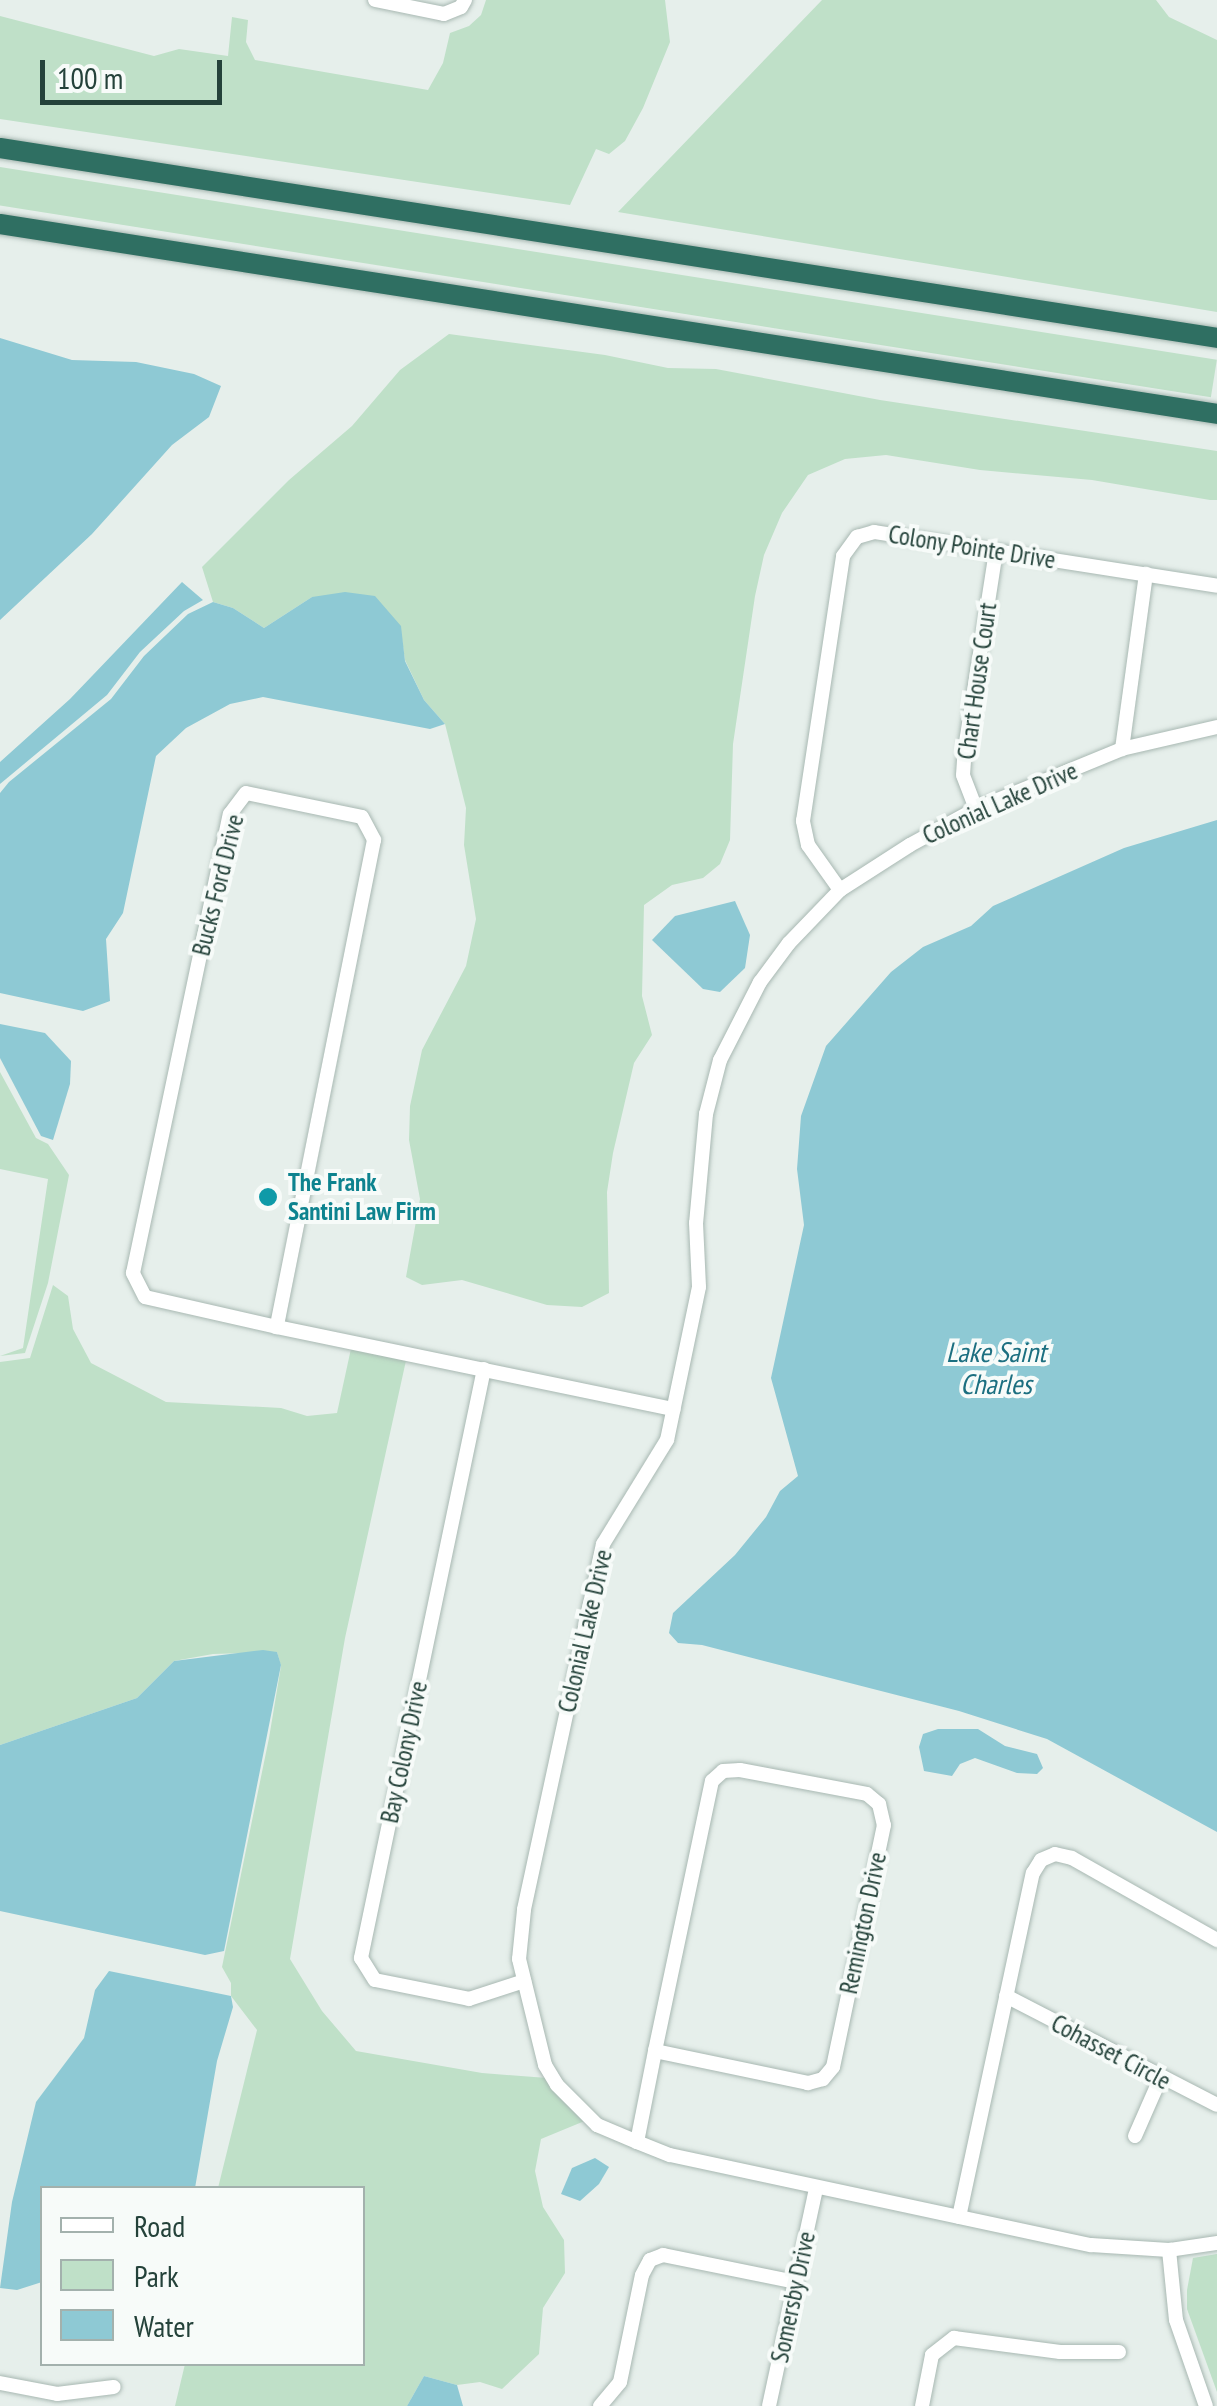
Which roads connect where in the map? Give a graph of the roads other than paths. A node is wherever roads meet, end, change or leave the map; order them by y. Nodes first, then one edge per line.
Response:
1 (375, 0) edge
2 (465, 0) edge
3 (0, 148) edge
4 (0, 224) edge
5 (1217, 338) edge
6 (1217, 414) edge
7 (996, 551) junction
8 (1146, 574) junction
9 (1217, 586) edge
10 (1217, 727) edge
11 (1122, 749) junction
12 (976, 809) junction
13 (840, 890) junction
14 (277, 1327) junction
15 (484, 1370) junction
16 (674, 1409) junction
17 (1217, 1940) edge
18 (524, 1981) junction
19 (1006, 1996) junction
20 (655, 2051) junction
21 (1160, 2079) junction
22 (1217, 2105) edge
23 (1135, 2136) dead end
24 (637, 2142) junction
25 (816, 2188) junction
26 (959, 2217) junction
27 (1217, 2243) edge
28 (1169, 2250) junction
29 (796, 2282) junction
30 (1118, 2352) dead end
31 (0, 2383) edge
32 (114, 2386) dead end
33 (600, 2406) edge
34 (770, 2406) edge
35 (922, 2406) edge
36 (1206, 2406) edge

1 - 2 street
3 - 5 highway
4 - 6 highway
7 - 8 street, Colony Pointe Drive
7 - 12 street, Chart House Court
7 - 13 street, Colony Pointe Drive
8 - 9 street, Colony Pointe Drive
8 - 11 street
10 - 11 street, Colonial Lake Drive
11 - 12 street, Colonial Lake Drive
12 - 13 street, Colonial Lake Drive
13 - 16 street, Colonial Lake Drive
14 - 14 street, Bucks Ford Drive
14 - 15 street, Bucks Ford Drive
15 - 16 street, Bucks Ford Drive
15 - 18 street, Bay Colony Drive
16 - 18 street, Colonial Lake Drive
17 - 19 street
18 - 24 street, Colonial Lake Drive
19 - 21 street, Cohasset Circle
19 - 26 street
20 - 20 street, Remington Drive
20 - 24 street, Remington Drive
21 - 22 street, Cohasset Circle
21 - 23 street
24 - 25 street, Colonial Lake Drive
25 - 26 street, Colonial Lake Drive
25 - 29 street, Somersby Drive
26 - 28 street, Colonial Lake Drive
27 - 28 street, Colonial Lake Drive
28 - 36 street
29 - 33 street
29 - 34 street, Somersby Drive
30 - 35 street
31 - 32 street

